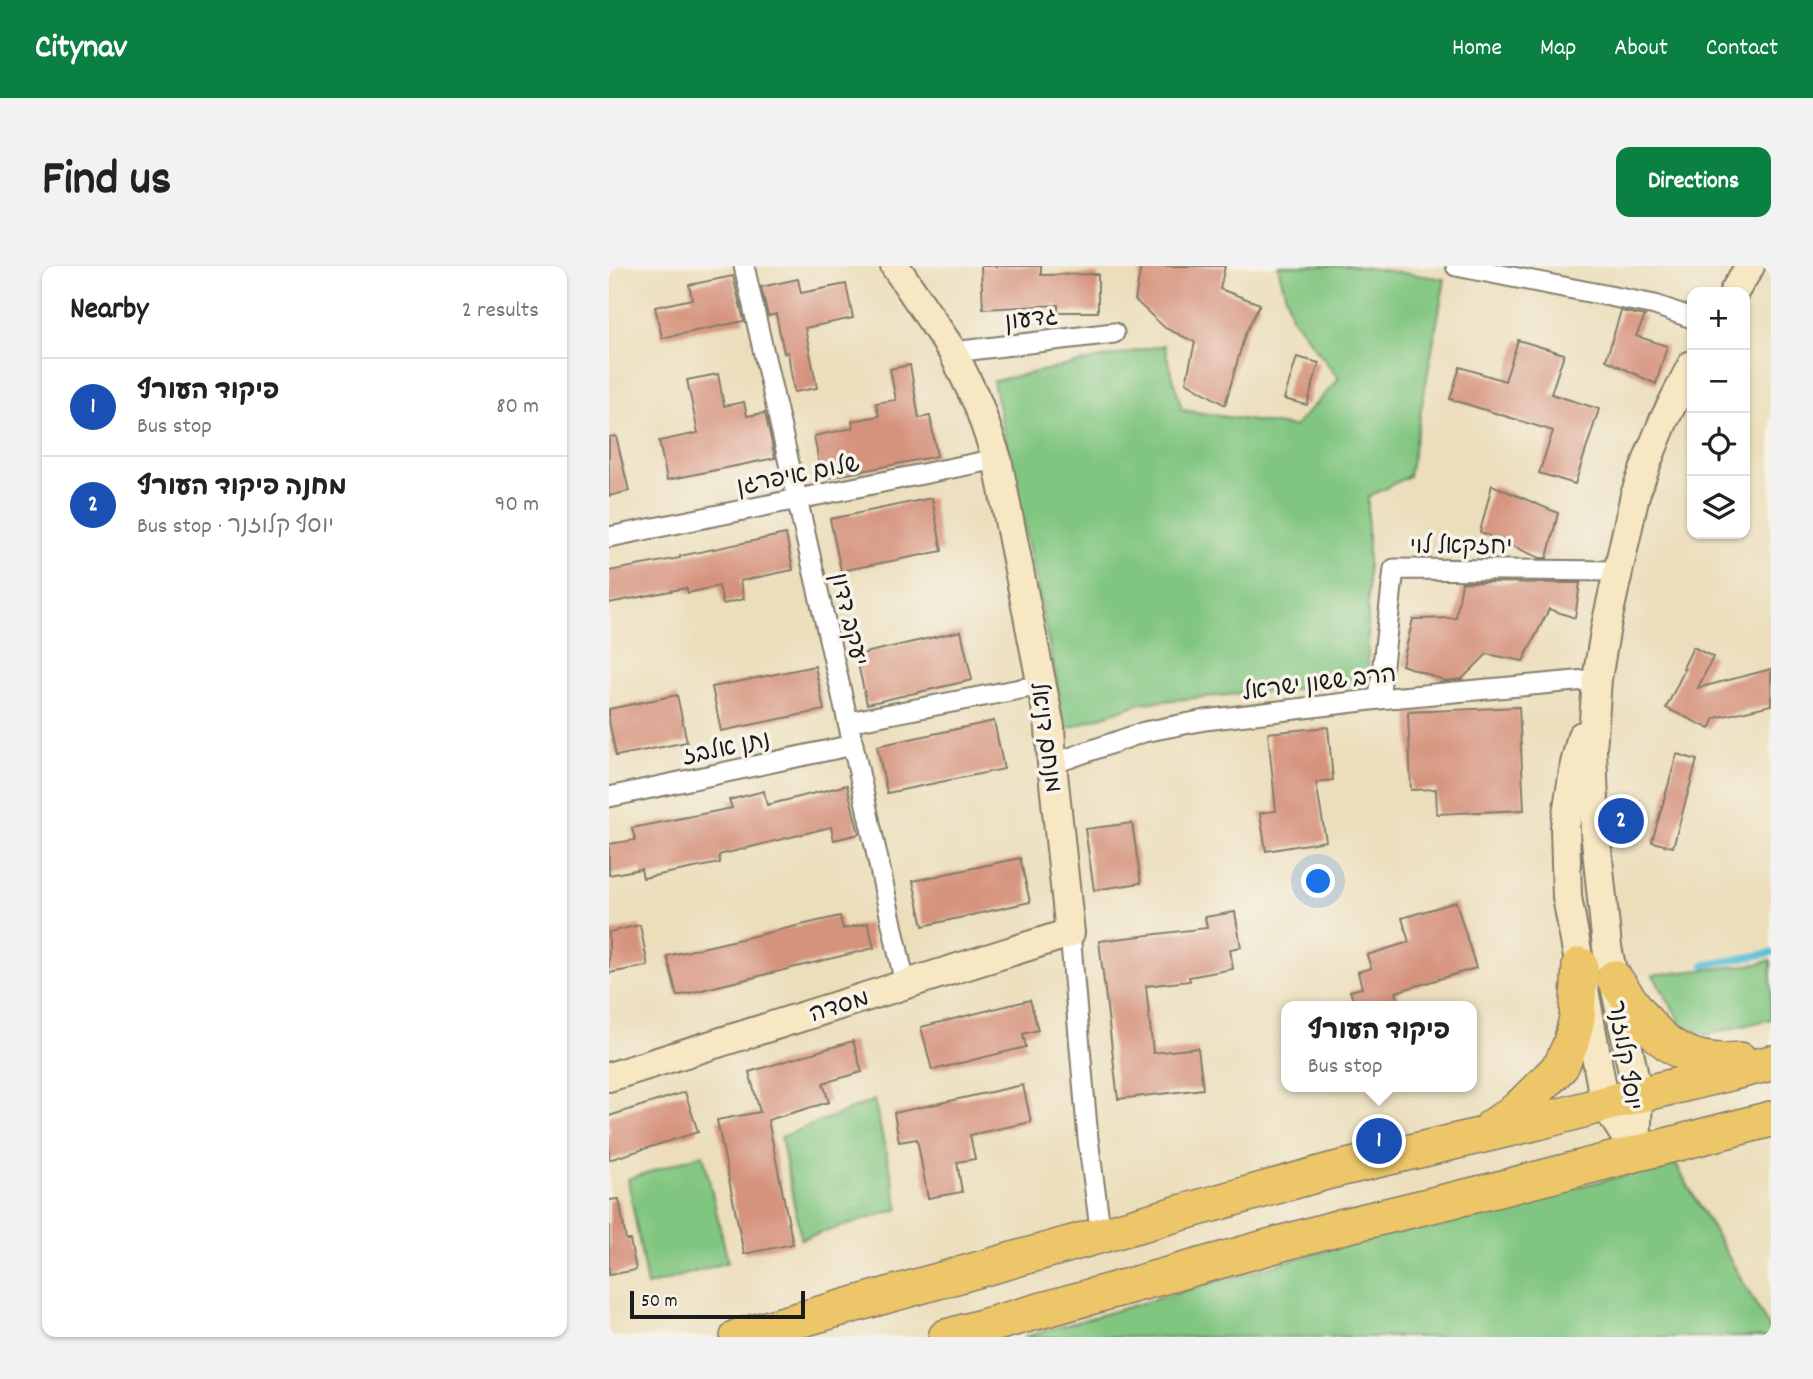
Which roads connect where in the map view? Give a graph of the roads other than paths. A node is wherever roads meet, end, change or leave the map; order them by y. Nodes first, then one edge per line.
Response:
1 (744, 266) edge
2 (895, 266) edge
3 (1456, 266) edge
4 (1750, 266) edge
5 (1737, 287) edge
6 (1687, 316) edge
7 (1114, 332) dead end
8 (953, 352) junction
9 (1687, 374) edge
10 (997, 459) junction
11 (797, 499) junction
12 (609, 537) edge
13 (1617, 571) junction
14 (1597, 680) junction
15 (1041, 685) junction
16 (1379, 699) junction
17 (848, 722) junction
18 (853, 745) junction
19 (1052, 764) junction
20 (609, 797) edge
21 (1070, 933) junction
22 (1580, 965) junction
23 (1614, 978) junction
24 (905, 984) junction
25 (1771, 1057) edge
26 (1771, 1063) edge
27 (609, 1077) edge
28 (1621, 1100) junction
29 (1771, 1119) edge
30 (1479, 1136) junction
31 (1636, 1153) junction
32 (1101, 1235) junction
33 (738, 1337) edge
34 (946, 1337) edge

1 - 11 street, יעקב דדון
2 - 8 main road, מנחם דניאל
3 - 6 street
4 - 5 main road
7 - 8 street, גדעון
8 - 10 main road, מנחם דניאל
9 - 13 main road, יוסף קלוזנר
10 - 11 street, שלום איפרגן
10 - 15 main road, מנחם דניאל
11 - 12 street, שלום איפרגן
11 - 17 street, יעקב דדון
13 - 14 main road, יוסף קלוזנר
13 - 16 street, יחזקאל לוי
14 - 16 street, הרב ששון ישראל
14 - 22 main road, יוסף קלוזנר
14 - 23 main road, יוסף קלוזנר
15 - 17 street
15 - 19 main road, מנחם דניאל
16 - 19 street, הרב ששון ישראל
17 - 18 street, יעקב דדון
18 - 20 street, נתן אלבז
18 - 24 street, יעקב דדון
19 - 21 main road, מנחם דניאל
21 - 24 main road, מסדה
21 - 32 street, מנחם דניאל
22 - 28 main road, יוסף קלוזנר
22 - 30 highway
23 - 25 highway
23 - 28 main road, יוסף קלוזנר
24 - 27 main road, מסדה
26 - 28 highway
28 - 30 highway
28 - 31 main road, יוסף קלוזנר
29 - 31 highway
30 - 32 highway
31 - 34 highway
32 - 33 highway

